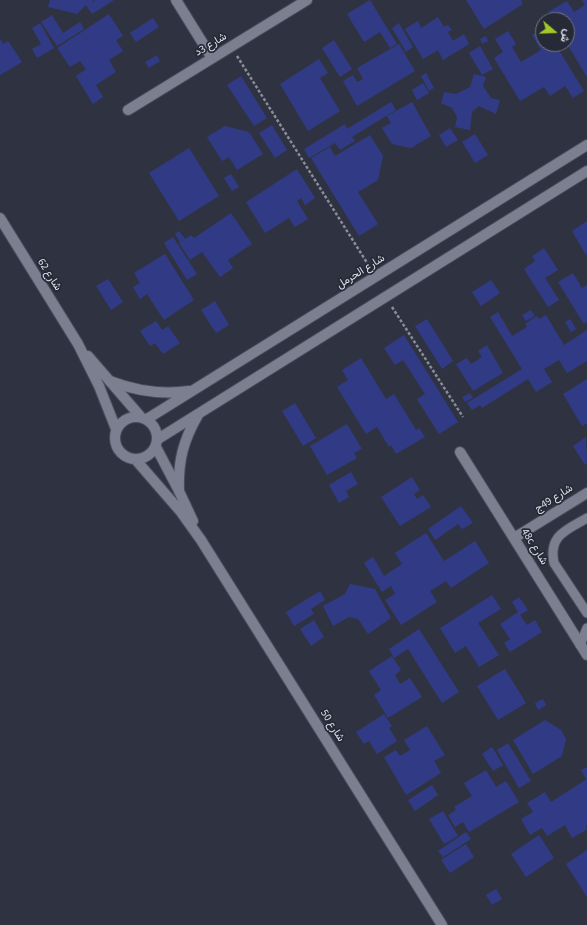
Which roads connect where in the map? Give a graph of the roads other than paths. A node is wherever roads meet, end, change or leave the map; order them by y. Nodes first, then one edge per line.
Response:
1 (176, 0) edge
2 (307, 0) edge
3 (212, 58) junction
4 (128, 110) dead end
5 (587, 145) edge
6 (587, 171) edge
7 (0, 218) edge
8 (78, 344) junction
9 (110, 381) junction
10 (193, 391) junction
11 (200, 412) junction
12 (144, 418) junction
13 (116, 430) junction
14 (157, 443) junction
15 (460, 452) dead end
16 (135, 459) junction
17 (179, 491) junction
18 (587, 493) edge
19 (587, 518) edge
20 (514, 538) junction
21 (201, 540) junction
22 (587, 613) edge
23 (587, 628) edge
24 (580, 645) junction
25 (587, 656) edge
26 (442, 925) edge

1 - 3 street
2 - 3 street, شارع 3د
3 - 4 street, شارع 3د
5 - 10 street, شارع الحرمل
6 - 11 street
7 - 8 street, شارع 62
8 - 9 street, شارع 62
8 - 13 street, شارع 62
9 - 10 street
9 - 12 street, شارع 62
10 - 12 street, شارع الحرمل
11 - 14 street
11 - 17 street
12 - 13 street
12 - 14 street
13 - 16 street
14 - 16 street
14 - 17 street, شارع 50
15 - 20 street, 48c شارع
16 - 21 street, شارع 50
17 - 21 street, شارع 50
18 - 20 street, شارع 49ج
19 - 22 lane
20 - 24 street, 48c شارع
21 - 26 street, شارع 50
23 - 24 lane
24 - 25 street, 48c شارع

